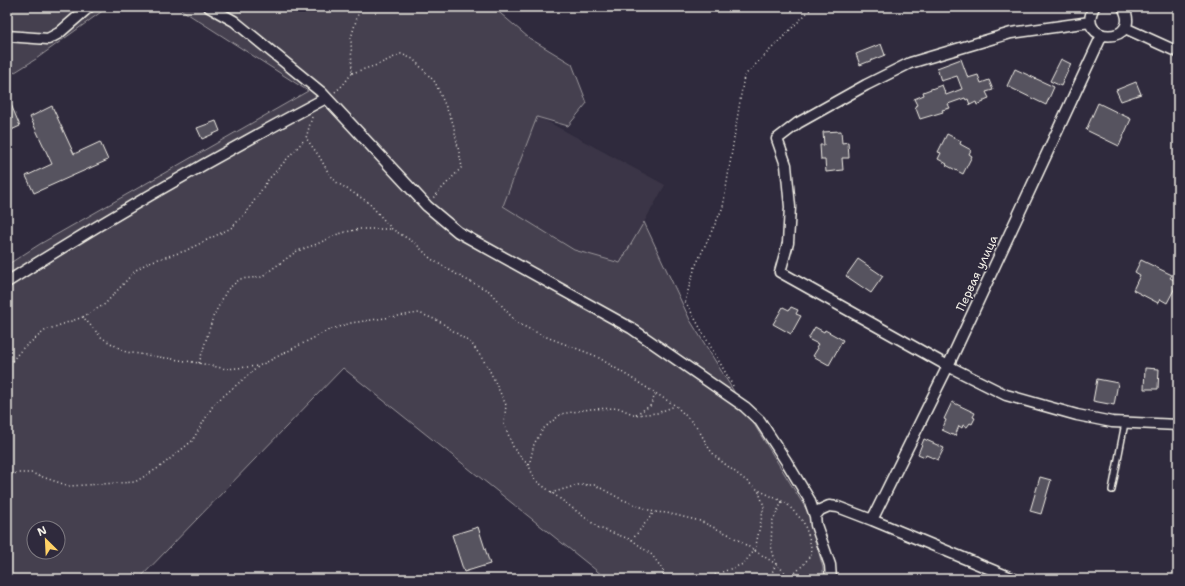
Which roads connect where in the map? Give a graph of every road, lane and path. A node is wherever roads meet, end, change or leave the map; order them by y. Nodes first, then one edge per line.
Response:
1 (88, 7) edge
2 (209, 7) edge
3 (360, 7) edge
4 (813, 7) edge
5 (1094, 7) edge
6 (1123, 7) edge
7 (1090, 22) junction
8 (1125, 28) junction
9 (1102, 35) junction
10 (7, 36) edge
11 (1178, 52) edge
12 (352, 73) junction
13 (326, 98) junction
14 (314, 114) dead end
15 (306, 138) junction
16 (427, 206) junction
17 (392, 230) junction
18 (7, 282) edge
19 (83, 317) junction
20 (199, 363) junction
21 (259, 366) junction
22 (948, 366) junction
23 (7, 367) edge
24 (733, 387) dead end
25 (656, 393) junction
26 (676, 406) junction
27 (635, 415) junction
28 (1125, 423) junction
29 (1178, 425) edge
30 (529, 466) junction
31 (7, 475) edge
32 (758, 490) junction
33 (1112, 490) dead end
34 (551, 493) junction
35 (782, 502) junction
36 (654, 512) junction
37 (815, 516) junction
38 (872, 520) junction
39 (632, 540) junction
40 (755, 550) junction
41 (776, 564) junction
42 (790, 578) edge
43 (663, 579) edge
44 (708, 579) edge
45 (769, 579) edge
46 (831, 579) edge
47 (1014, 579) edge

1 - 10 street
2 - 13 street
3 - 12 path
4 - 24 path
5 - 7 street
6 - 8 street
7 - 9 street
7 - 22 street
8 - 9 street
8 - 11 street
9 - 22 street, Первая улица
12 - 13 path
12 - 16 path
13 - 16 street
13 - 18 street
14 - 15 path
15 - 17 path
15 - 19 path
16 - 37 street
17 - 20 path
17 - 25 path
19 - 20 path
19 - 23 path
20 - 21 path
21 - 30 path
21 - 31 path
22 - 28 street
22 - 38 street, Первая улица
25 - 26 path
25 - 27 path
26 - 27 path
26 - 32 path
27 - 30 path
28 - 29 street
28 - 33 lane
30 - 34 path
32 - 35 path
32 - 40 path
34 - 36 path
34 - 39 path
35 - 41 path
35 - 42 path
36 - 39 path
36 - 40 path
37 - 38 street
37 - 46 street
38 - 47 street
39 - 43 path
40 - 41 path
40 - 44 path
41 - 42 path
41 - 45 path

